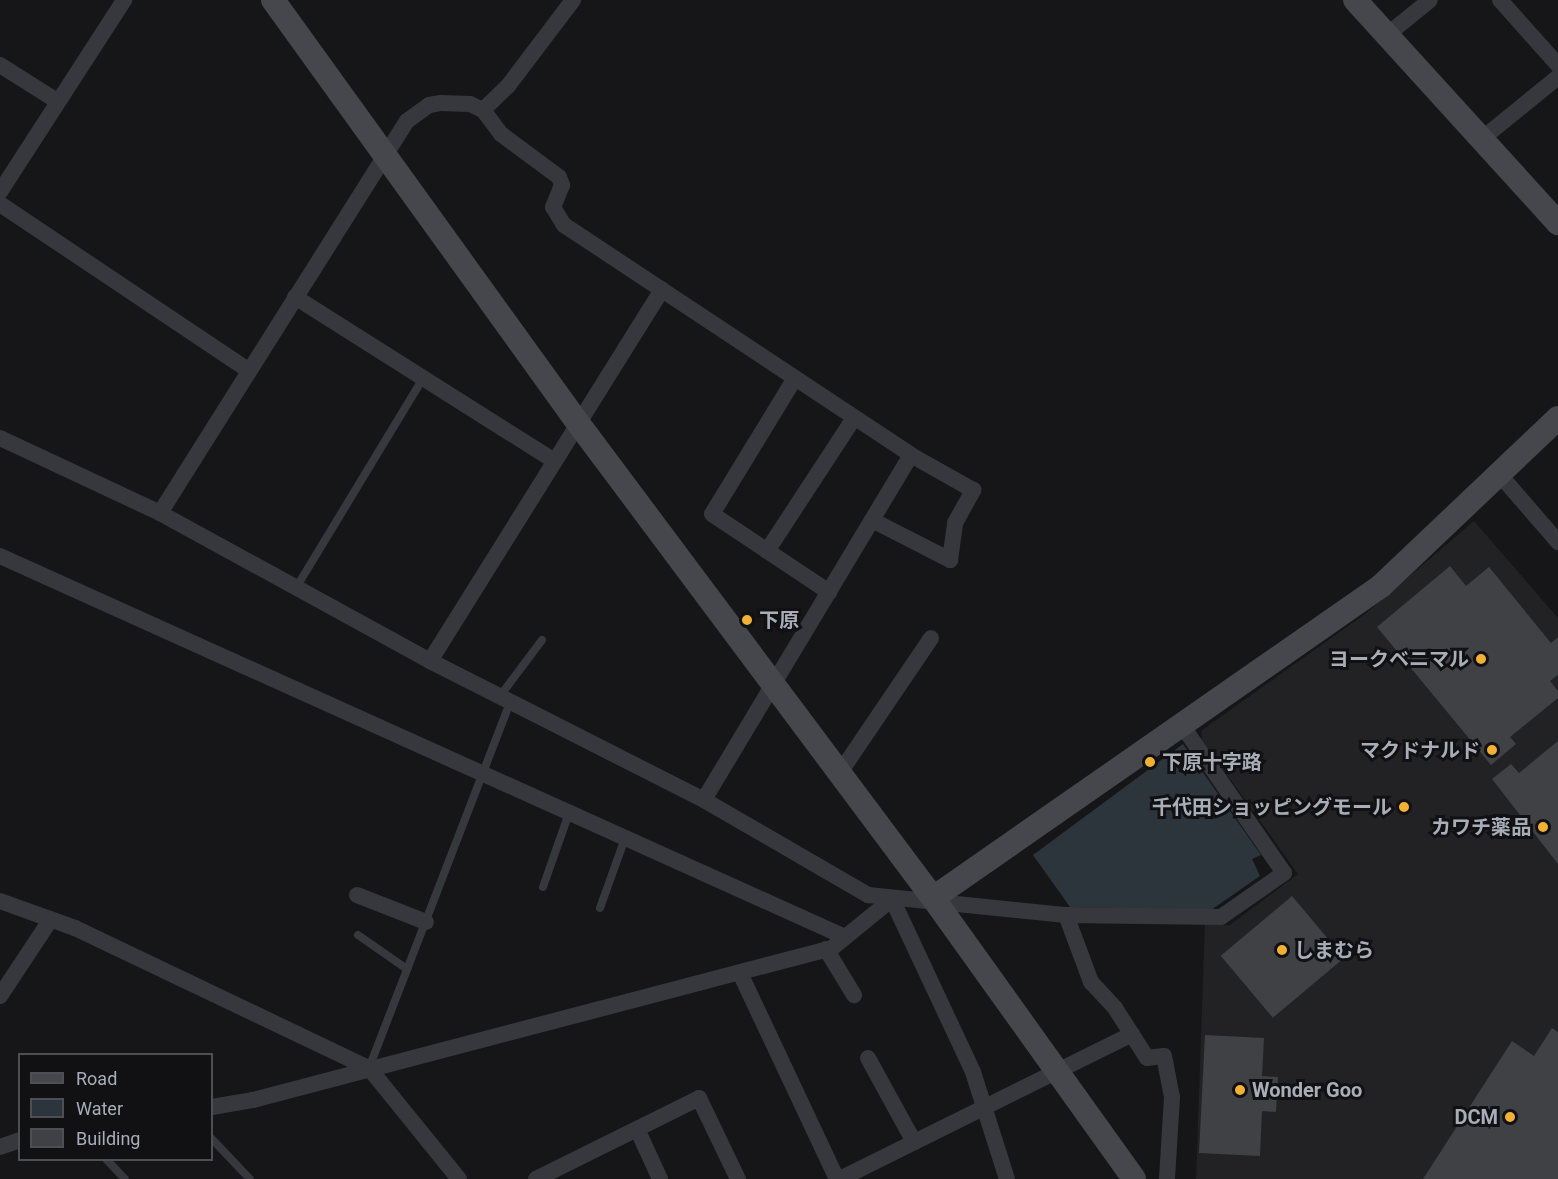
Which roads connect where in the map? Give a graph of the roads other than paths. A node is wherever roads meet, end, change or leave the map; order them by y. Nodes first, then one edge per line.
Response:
1 (124, 0) edge
2 (273, 0) edge
3 (573, 0) edge
4 (1355, 0) edge
5 (1430, 0) edge
6 (1500, 0) edge
7 (1387, 35) junction
8 (0, 65) edge
9 (1558, 65) edge
10 (1558, 77) edge
11 (57, 101) junction
12 (483, 110) junction
13 (1483, 138) junction
14 (384, 156) junction
15 (0, 192) edge
16 (0, 204) edge
17 (1558, 223) edge
18 (662, 290) junction
19 (295, 297) junction
20 (249, 370) junction
21 (795, 378) junction
22 (422, 380) junction
23 (854, 418) junction
24 (1558, 418) edge
25 (578, 423) junction
26 (0, 438) edge
27 (911, 455) junction
28 (554, 461) junction
29 (1500, 475) junction
30 (160, 513) junction
31 (872, 520) junction
32 (1558, 542) edge
33 (767, 551) junction
34 (0, 556) edge
35 (296, 588) junction
36 (829, 592) junction
37 (931, 638) dead end
38 (542, 640) dead end
39 (430, 661) junction
40 (773, 685) junction
41 (505, 699) junction
42 (1182, 725) junction
43 (483, 774) junction
44 (839, 774) junction
45 (704, 800) junction
46 (570, 813) junction
47 (625, 838) junction
48 (543, 887) dead end
49 (357, 895) dead end
50 (933, 898) junction
51 (892, 899) junction
52 (0, 901) edge
53 (600, 908) dead end
54 (1066, 915) junction
55 (51, 919) junction
56 (426, 922) junction
57 (358, 935) dead end
58 (844, 937) junction
59 (826, 949) junction
60 (407, 969) junction
61 (740, 973) junction
62 (854, 995) dead end
63 (0, 996) edge
64 (1132, 1034) junction
65 (868, 1058) dead end
66 (369, 1068) junction
67 (1055, 1070) junction
68 (213, 1107) edge
69 (987, 1107) junction
70 (638, 1131) junction
71 (213, 1140) edge
72 (18, 1141) edge
73 (914, 1142) junction
74 (0, 1147) edge
75 (108, 1161) edge
76 (125, 1179) edge
77 (250, 1179) edge
78 (459, 1179) edge
79 (536, 1179) edge
80 (660, 1179) edge
81 (738, 1179) edge
82 (838, 1179) edge
83 (1007, 1179) edge
84 (1134, 1179) edge
85 (1167, 1179) edge

1 - 11 street
2 - 14 street
3 - 12 street
4 - 7 street
5 - 7 street
6 - 9 street
7 - 13 street
8 - 11 street
10 - 13 street
11 - 15 street
12 - 14 street
12 - 18 street
13 - 17 street
14 - 19 street
14 - 25 street
16 - 20 street
18 - 21 street
18 - 25 street
19 - 20 street
19 - 22 street
20 - 30 street
21 - 23 street
21 - 33 street
22 - 28 street
22 - 35 lane
23 - 27 street
23 - 33 street
24 - 29 street
25 - 28 street
25 - 40 street
26 - 30 street
27 - 31 street
27 - 31 street
28 - 39 street
29 - 32 street
29 - 42 street
30 - 35 street
31 - 36 street
33 - 36 street
34 - 43 street
35 - 39 street
36 - 40 street
37 - 44 street
38 - 41 lane
39 - 41 street
40 - 44 street
40 - 45 street
41 - 43 lane
41 - 45 street
42 - 50 street
42 - 54 street
43 - 46 street
43 - 56 lane
44 - 50 street
45 - 51 street
46 - 47 street
46 - 48 lane
47 - 53 lane
47 - 58 street
49 - 56 street
50 - 51 street
50 - 54 street
50 - 67 street
51 - 58 street
51 - 69 street
52 - 55 street
54 - 64 street
55 - 63 street
55 - 66 street
56 - 60 lane
57 - 60 lane
58 - 59 street
59 - 61 street
59 - 62 street
60 - 66 lane
61 - 66 street
61 - 82 street
64 - 67 street
64 - 85 street
65 - 73 street
66 - 68 street
66 - 78 street
67 - 69 street
67 - 84 street
69 - 73 street
69 - 83 street
70 - 79 street
70 - 80 street
70 - 81 street
71 - 77 lane
72 - 74 street
73 - 82 street
75 - 76 lane

